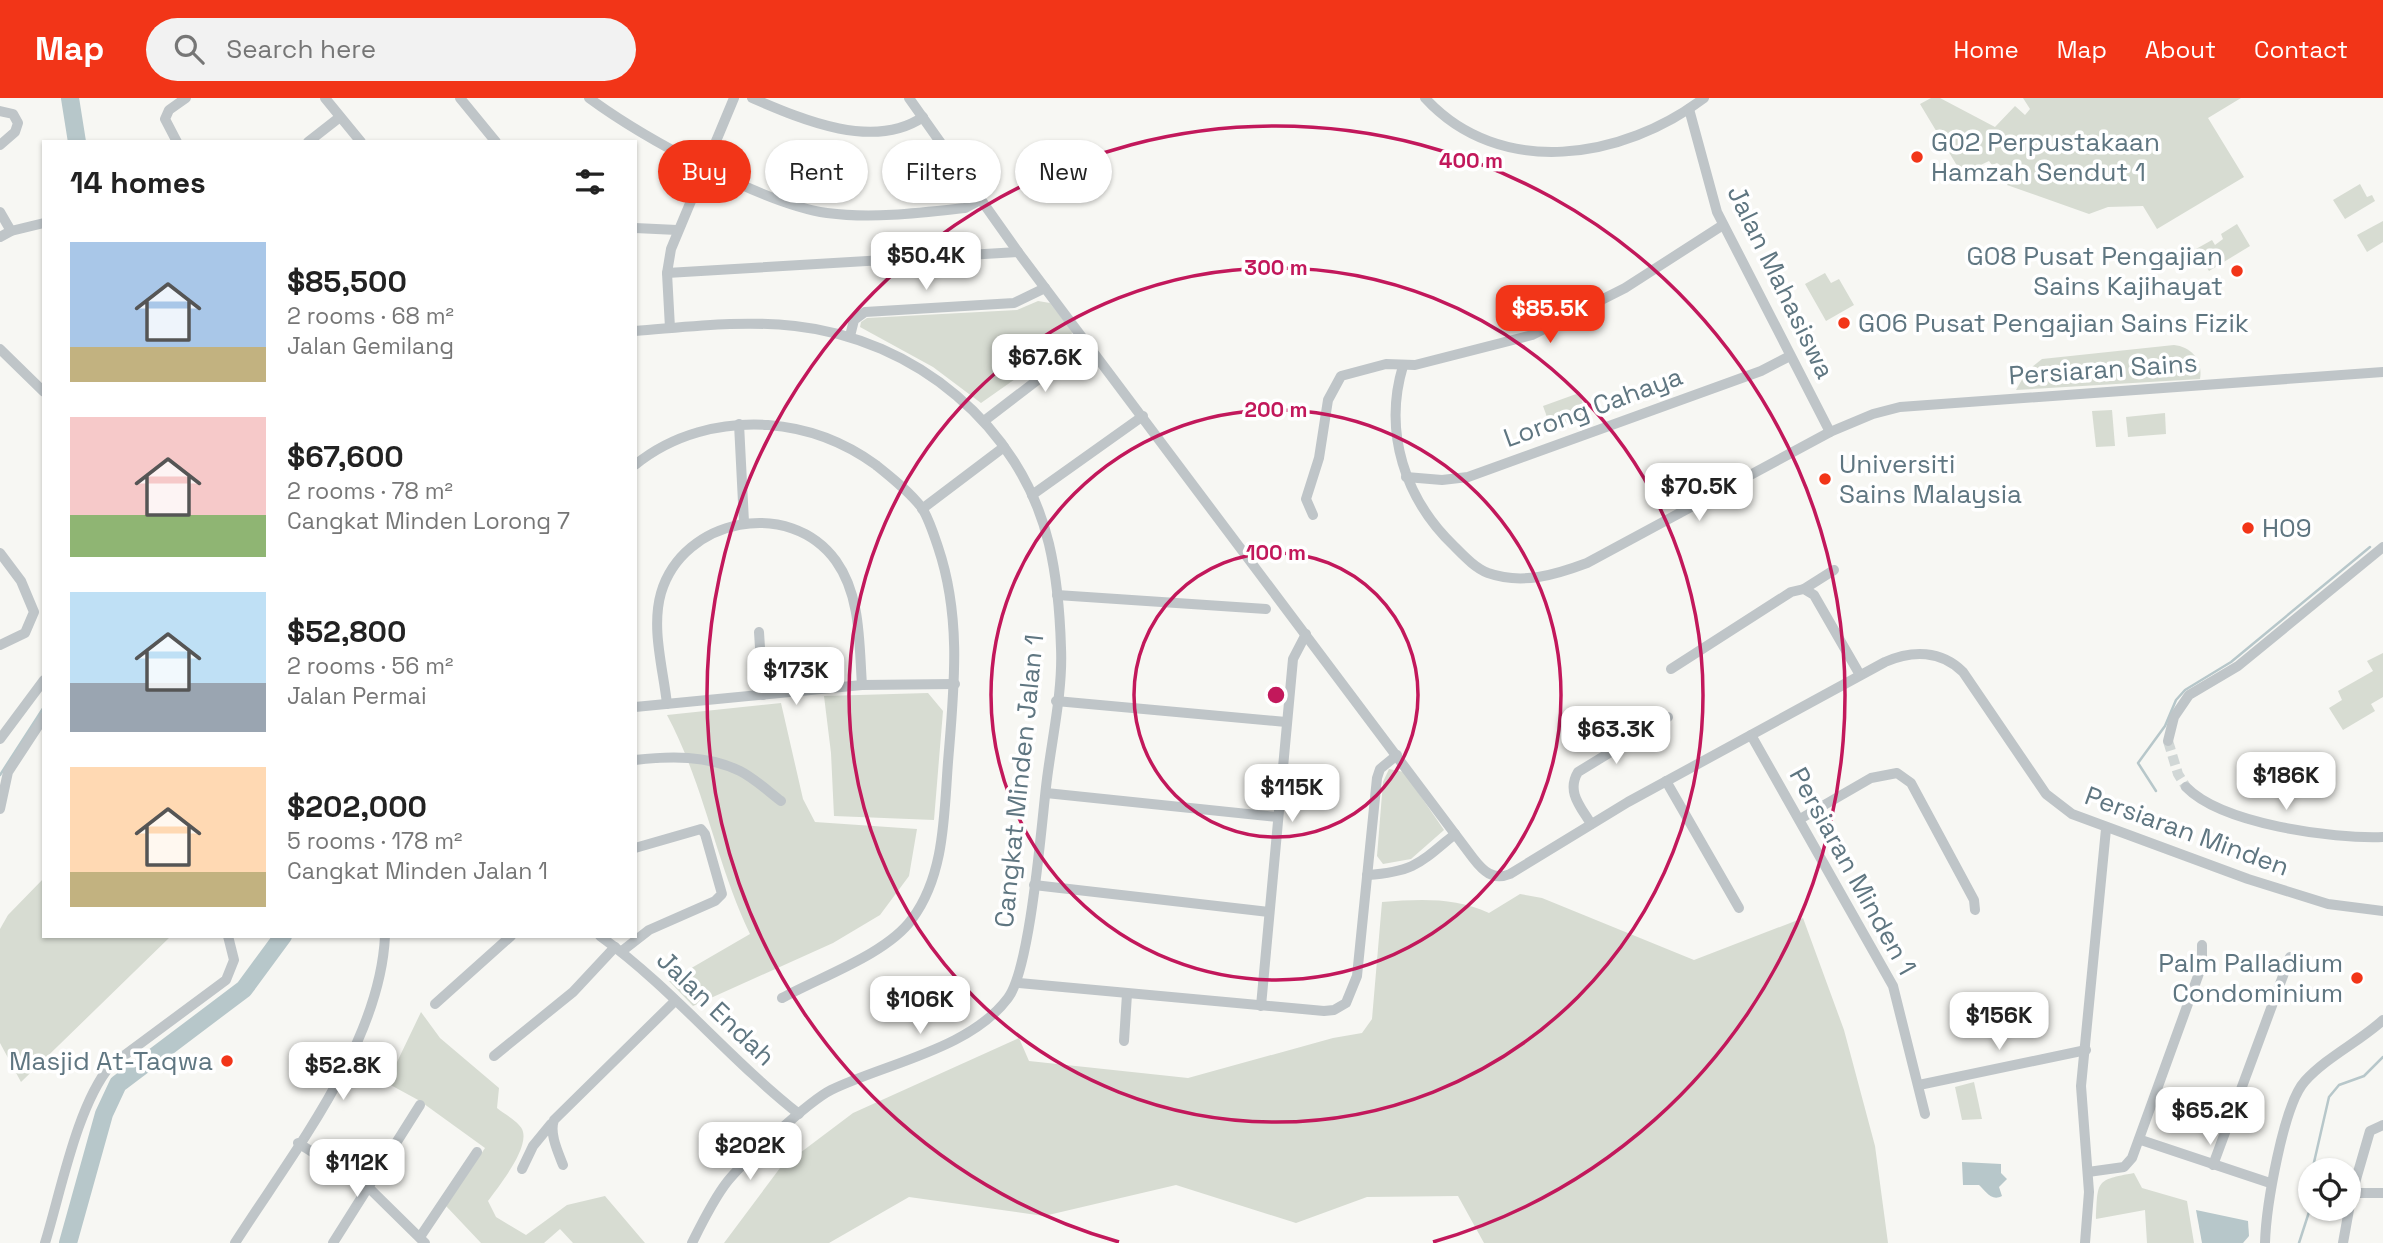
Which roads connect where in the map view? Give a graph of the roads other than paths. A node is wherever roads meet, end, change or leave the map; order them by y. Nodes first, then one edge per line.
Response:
1 (186, 98) edge
2 (325, 98) edge
3 (460, 98) edge
4 (589, 98) edge
5 (734, 98) edge
6 (752, 98) edge
7 (909, 98) edge
8 (1425, 98) edge
9 (1704, 98) edge
10 (1689, 109) junction
11 (0, 111) edge
12 (340, 117) junction
13 (923, 117) junction
14 (176, 140) edge
15 (311, 140) edge
16 (359, 140) edge
17 (494, 140) edge
18 (658, 140) edge
19 (715, 140) edge
20 (939, 140) edge
21 (0, 145) edge
22 (751, 188) edge
23 (688, 203) edge
24 (976, 203) edge
25 (981, 203) edge
26 (0, 212) edge
27 (42, 224) edge
28 (1723, 225) junction
29 (637, 228) edge
30 (677, 230) junction
31 (12, 231) junction
32 (0, 237) edge
33 (1018, 252) junction
34 (667, 273) junction
35 (1045, 288) junction
36 (670, 328) junction
37 (637, 331) edge
38 (850, 336) junction
39 (1087, 342) junction
40 (0, 349) edge
41 (1790, 356) junction
42 (1403, 366) junction
43 (2383, 372) edge
44 (42, 390) edge
45 (1143, 416) junction
46 (984, 421) junction
47 (739, 424) junction
48 (1830, 432) junction
49 (1004, 447) junction
50 (637, 464) edge
51 (1406, 477) junction
52 (1032, 495) junction
53 (922, 509) junction
54 (1314, 515) dead end
55 (744, 522) junction
56 (2383, 547) edge
57 (0, 553) edge
58 (1834, 570) dead end
59 (1804, 589) junction
60 (1057, 595) junction
61 (1266, 609) dead end
62 (759, 632) dead end
63 (1306, 634) junction
64 (0, 645) edge
65 (1671, 668) dead end
66 (1860, 676) junction
67 (42, 683) edge
68 (955, 684) junction
69 (862, 685) junction
70 (763, 695) junction
71 (1056, 701) junction
72 (667, 704) junction
73 (637, 707) edge
74 (1668, 717) dead end
75 (42, 720) edge
76 (1286, 722) junction
77 (1751, 735) junction
78 (0, 739) edge
79 (2168, 741) tunnel mouth
80 (1397, 755) junction
81 (637, 760) edge
82 (1666, 781) junction
83 (2186, 787) tunnel mouth
84 (1046, 793) junction
85 (781, 801) dead end
86 (0, 809) edge
87 (1277, 817) junction
88 (1800, 819) junction
89 (1591, 824) junction
90 (2106, 829) junction
91 (1455, 834) junction
92 (2383, 837) edge
93 (637, 847) edge
94 (1367, 875) junction
95 (1034, 885) junction
96 (1740, 908) dead end
97 (1975, 910) dead end
98 (2383, 911) edge
99 (1269, 912) junction
100 (637, 937) edge
101 (228, 938) edge
102 (385, 938) edge
103 (509, 938) edge
104 (603, 938) edge
105 (636, 938) edge
106 (2202, 945) dead end
107 (618, 949) junction
108 (2291, 957) dead end
109 (1018, 983) junction
110 (1127, 994) junction
111 (782, 998) dead end
112 (674, 1002) junction
113 (435, 1004) dead end
114 (1261, 1006) junction
115 (2383, 1020) edge
116 (1124, 1041) dead end
117 (2086, 1050) junction
118 (494, 1055) dead end
119 (1919, 1085) junction
120 (420, 1105) dead end
121 (799, 1114) junction
122 (1925, 1114) dead end
123 (551, 1124) junction
124 (2383, 1125) edge
125 (2141, 1140) junction
126 (298, 1143) junction
127 (477, 1152) dead end
128 (2361, 1162) edge
129 (563, 1165) dead end
130 (2213, 1165) junction
131 (522, 1169) dead end
132 (2088, 1172) junction
133 (2270, 1183) junction
134 (368, 1187) junction
135 (2361, 1193) edge
136 (2383, 1193) edge
137 (2347, 1221) edge
138 (423, 1240) edge
139 (45, 1243) edge
140 (235, 1243) edge
141 (333, 1243) edge
142 (692, 1243) edge
143 (2085, 1243) edge
144 (2265, 1243) edge
145 (2343, 1243) edge

1 - 14 street
2 - 12 street
3 - 17 street
4 - 18 street
5 - 19 street
6 - 13 street
7 - 13 street, Persiaran Minden
8 - 10 street
9 - 10 street
10 - 28 street, Jalan Mahasiswa
11 - 21 street
12 - 15 street
12 - 16 street
13 - 20 street, Persiaran Minden
22 - 24 street
23 - 30 street
25 - 33 street, Persiaran Minden
26 - 31 street
27 - 31 street
28 - 41 street, Jalan Mahasiswa
28 - 42 street
29 - 30 street
30 - 34 street
31 - 32 street
33 - 34 street
33 - 35 street, Persiaran Minden
34 - 36 street
35 - 38 street
35 - 39 street, Persiaran Minden
36 - 37 street, Cangkat Minden Jalan 1
36 - 38 street, Cangkat Minden Jalan 1
38 - 46 street, Cangkat Minden Jalan 1
39 - 45 street, Persiaran Minden
39 - 46 street
40 - 44 street
41 - 48 street, Jalan Mahasiswa
41 - 51 street, Lorong Cahaya
42 - 51 street
42 - 54 street
43 - 48 street, Persiaran Sains
45 - 52 street
45 - 63 street, Persiaran Minden
46 - 49 street, Cangkat Minden Jalan 1
47 - 50 street
47 - 53 street
47 - 55 street
48 - 51 street, Persiaran Sains
49 - 52 street, Cangkat Minden Jalan 1
49 - 53 street
52 - 60 street, Cangkat Minden Jalan 1
53 - 68 street
55 - 69 street
55 - 72 street
56 - 79 street
57 - 64 street
58 - 59 street
59 - 65 street
59 - 66 street
60 - 61 street
60 - 71 street, Cangkat Minden Jalan 1
62 - 70 street
63 - 76 street
63 - 80 street, Persiaran Minden
66 - 77 street, Persiaran Minden
66 - 90 street, Persiaran Minden
67 - 78 street
68 - 69 street
68 - 111 street
69 - 70 street
70 - 72 street
71 - 76 street
71 - 84 street, Cangkat Minden Jalan 1
72 - 73 street
74 - 89 street
75 - 86 street
76 - 87 street
77 - 82 street, Persiaran Minden
77 - 88 street, Persiaran Minden 1
80 - 91 street, Persiaran Minden
80 - 94 street
81 - 85 street
82 - 89 street, Persiaran Minden
82 - 96 street
83 - 92 street
84 - 87 street
84 - 95 street, Cangkat Minden Jalan 1
87 - 99 street
88 - 97 street
88 - 119 street, Persiaran Minden 1
89 - 91 street, Persiaran Minden
90 - 98 street, Persiaran Minden
90 - 117 street
91 - 94 street
93 - 100 street
94 - 114 street
95 - 99 street
95 - 109 street, Cangkat Minden Jalan 1
99 - 114 street
101 - 139 street
102 - 126 street
103 - 113 street
104 - 107 street, Jalan Endah
105 - 107 street
106 - 125 street
107 - 112 street, Jalan Endah
107 - 118 street
108 - 130 street
109 - 110 street
109 - 121 street, Cangkat Minden Jalan 1
110 - 114 street
110 - 116 street
112 - 121 street, Jalan Endah
112 - 123 street
115 - 133 street
117 - 119 street
117 - 132 street
119 - 122 street, Persiaran Minden 1
120 - 134 street
121 - 142 street, Cangkat Minden Jalan 1
123 - 129 street
123 - 131 street
124 - 128 street
125 - 130 street
125 - 132 street
126 - 134 street
126 - 140 street
127 - 138 street
130 - 133 street
132 - 143 street
133 - 144 street
134 - 138 street
134 - 141 street
135 - 136 street
137 - 145 street

